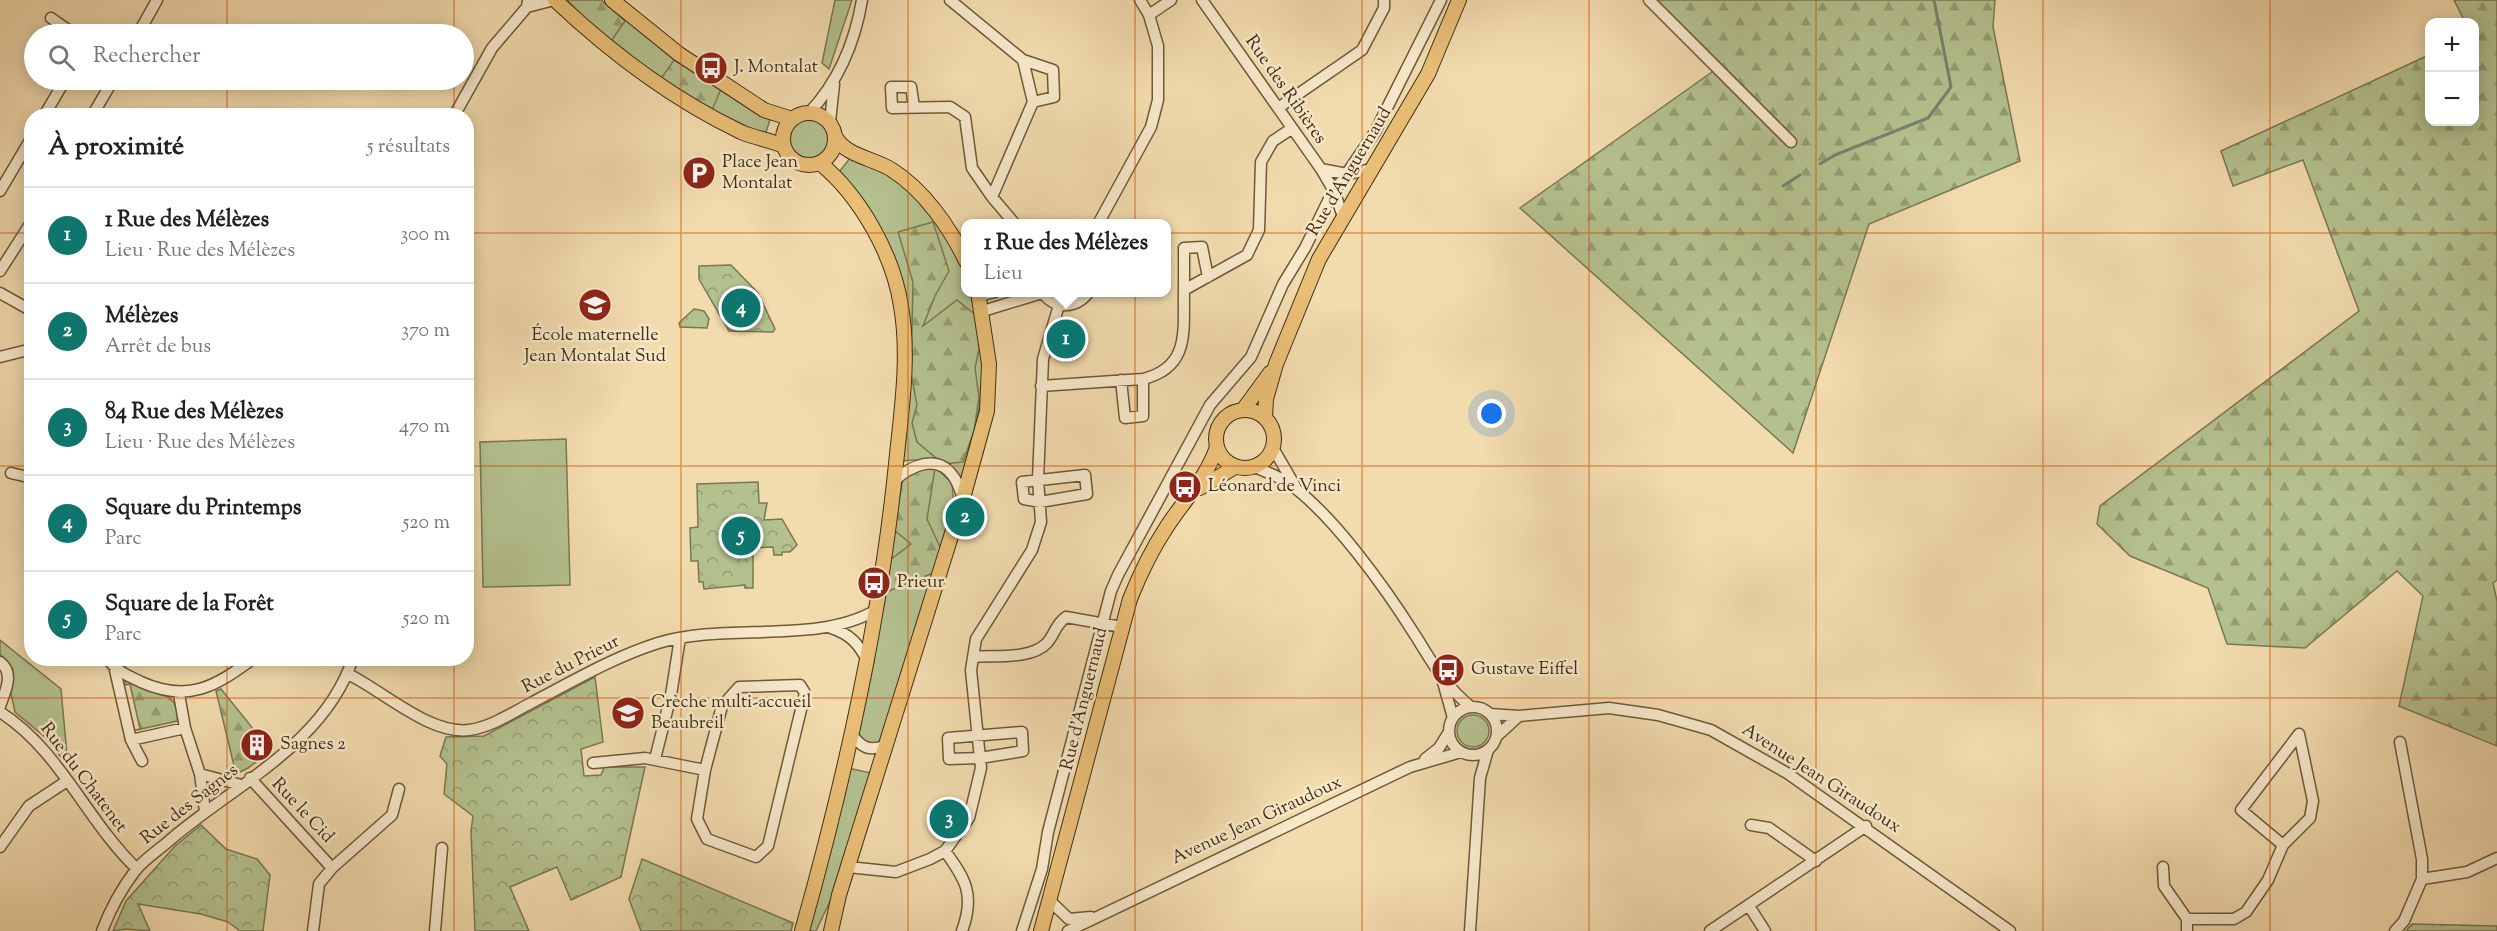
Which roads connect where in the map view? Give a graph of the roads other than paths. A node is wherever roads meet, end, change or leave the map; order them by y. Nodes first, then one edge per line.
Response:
1 (157, 0) edge
2 (554, 0) edge
3 (612, 0) edge
4 (862, 0) edge
5 (950, 0) edge
6 (1171, 0) edge
7 (1202, 0) edge
8 (1384, 0) edge
9 (1441, 0) edge
10 (1460, 0) edge
11 (1648, 0) edge
12 (1143, 1) edge
13 (527, 3) edge
14 (1149, 15) junction
15 (51, 18) dead end
16 (60, 24) edge
17 (144, 24) edge
18 (1023, 60) junction
19 (474, 80) edge
20 (835, 81) junction
21 (59, 90) edge
22 (107, 90) edge
23 (469, 90) edge
24 (1033, 102) junction
25 (914, 107) dead end
26 (49, 108) edge
27 (97, 108) edge
28 (458, 108) edge
29 (1278, 108) junction
30 (809, 113) junction
31 (792, 119) junction
32 (830, 122) junction
33 (1291, 129) junction
34 (836, 138) junction
35 (1791, 142) dead end
36 (784, 146) junction
37 (24, 150) edge
38 (820, 163) junction
39 (1373, 169) junction
40 (1321, 170) junction
41 (1347, 174) junction
42 (0, 191) edge
43 (1335, 193) junction
44 (992, 197) junction
45 (1343, 217) junction
46 (1011, 219) edge
47 (1101, 219) edge
48 (24, 234) edge
49 (961, 252) edge
50 (0, 271) edge
51 (1208, 277) junction
52 (1184, 290) junction
53 (0, 293) edge
54 (980, 297) edge
55 (1029, 297) edge
56 (1048, 297) edge
57 (1084, 297) edge
58 (1059, 305) junction
59 (24, 306) edge
60 (983, 311) junction
61 (24, 351) edge
62 (0, 357) edge
63 (1276, 364) junction
64 (1143, 379) junction
65 (1121, 380) junction
66 (1041, 386) junction
67 (1243, 410) junction
68 (1265, 417) junction
69 (1217, 447) junction
70 (1273, 448) junction
71 (1235, 467) junction
72 (1255, 467) junction
73 (11, 473) dead end
74 (24, 476) edge
75 (1038, 479) junction
76 (894, 481) junction
77 (1195, 491) junction
78 (1299, 491) junction
79 (963, 498) junction
80 (1040, 502) junction
81 (876, 610) junction
82 (1104, 623) junction
83 (825, 626) junction
84 (1122, 627) junction
85 (680, 638) junction
86 (973, 657) junction
87 (0, 662) edge
88 (868, 662) junction
89 (112, 666) edge
90 (242, 666) edge
91 (350, 666) edge
92 (115, 670) junction
93 (348, 674) junction
94 (1443, 682) junction
95 (179, 694) junction
96 (0, 706) edge
97 (1471, 707) junction
98 (0, 712) edge
99 (1490, 714) junction
100 (1519, 716) junction
101 (1453, 718) junction
102 (185, 728) junction
103 (1449, 732) junction
104 (978, 734) junction
105 (852, 735) junction
106 (1497, 736) junction
107 (131, 740) junction
108 (2400, 742) dead end
109 (885, 746) junction
110 (1488, 750) junction
111 (1463, 753) junction
112 (980, 758) junction
113 (655, 759) junction
114 (142, 761) dead end
115 (1423, 762) junction
116 (593, 763) dead end
117 (705, 770) junction
118 (200, 774) junction
119 (1480, 778) junction
120 (67, 781) junction
121 (245, 782) junction
122 (399, 789) dead end
123 (205, 811) junction
124 (1751, 825) dead end
125 (1866, 826) junction
126 (2283, 845) junction
127 (0, 847) edge
128 (442, 848) dead end
129 (945, 851) junction
130 (2497, 858) edge
131 (1816, 861) junction
132 (848, 867) junction
133 (2163, 867) dead end
134 (332, 868) junction
135 (137, 869) junction
136 (2422, 879) junction
137 (1051, 902) junction
138 (1749, 906) junction
139 (1106, 913) junction
140 (2187, 919) junction
141 (102, 931) edge
142 (313, 931) edge
143 (435, 931) edge
144 (802, 931) edge
145 (831, 931) edge
146 (962, 931) edge
147 (1022, 931) edge
148 (1041, 931) edge
149 (1068, 931) edge
150 (1470, 931) edge
151 (1710, 931) edge
152 (1765, 931) edge
153 (2010, 931) edge
154 (2187, 931) edge
155 (2395, 931) edge

1 - 17 street
2 - 13 street
2 - 36 main road
3 - 31 main road
4 - 20 street
5 - 18 street
6 - 14 street
7 - 29 street, Rue des Ribières
8 - 29 street
9 - 41 street
10 - 39 main road, Rue d'Anguernaud
11 - 35 street
12 - 14 street
13 - 19 street
14 - 47 street
15 - 16 street
18 - 24 street
18 - 24 street
20 - 30 street
20 - 32 street
21 - 26 street
22 - 27 street
23 - 28 street
24 - 44 street
25 - 44 street
29 - 33 street, Rue des Ribières
30 - 31 main road
30 - 32 main road
31 - 36 main road
32 - 34 main road
33 - 40 street, Rue des Ribières
33 - 51 street
34 - 38 main road
34 - 49 main road
36 - 38 main road
37 - 42 street
38 - 76 main road
39 - 41 street, Rue des Ribières
39 - 45 main road, Rue d'Anguernaud
40 - 41 street, Rue des Ribières
40 - 43 street, Rue des Ribières
41 - 43 street
43 - 45 street, Rue des Ribières
43 - 82 street
44 - 46 street
45 - 63 main road, Rue d'Anguernaud
48 - 50 street
51 - 52 street
51 - 52 street
52 - 64 street
53 - 59 street
54 - 60 main road
55 - 60 street
56 - 58 street
57 - 58 street
58 - 66 street
60 - 79 main road
61 - 62 street
63 - 67 main road, Rue d'Anguernaud
63 - 68 main road, Rue d'Anguernaud
64 - 65 street
64 - 65 street
65 - 66 street
66 - 75 street
67 - 68 main road
67 - 69 main road, Rue d'Anguernaud
68 - 70 main road, Rue d'Anguernaud
69 - 71 main road
69 - 77 main road, Rue d'Anguernaud
70 - 72 main road
70 - 78 street
71 - 72 main road
71 - 77 main road, Rue d'Anguernaud
72 - 78 street
73 - 74 street
75 - 80 street
75 - 80 street
75 - 80 street
76 - 79 street
76 - 81 main road
77 - 84 main road, Rue d'Anguernaud
78 - 94 street
79 - 109 main road
80 - 86 street
81 - 83 street, Rue du Prieur
81 - 88 main road
82 - 84 street
82 - 86 street
82 - 147 street
83 - 85 street, Rue du Prieur
83 - 88 street, Rue du Prieur
84 - 137 main road, Rue d'Anguernaud
85 - 93 street, Rue du Prieur
85 - 113 street
86 - 104 street
87 - 96 street
88 - 105 main road
89 - 92 street
90 - 95 street
91 - 93 street, Rue des Sagnes
92 - 95 street
92 - 107 street
93 - 121 street, Rue des Sagnes
94 - 97 street
94 - 101 street
95 - 102 street
97 - 99 street
97 - 101 street
98 - 120 street, Rue du Chatenet
99 - 100 street, Avenue Jean Giraudoux
99 - 106 street
100 - 106 street
100 - 125 street, Avenue Jean Giraudoux
101 - 103 street
102 - 107 street
102 - 118 street
103 - 111 street
103 - 115 street, Avenue Jean Giraudoux
104 - 112 street
104 - 112 street
104 - 112 street
105 - 109 street
105 - 144 main road
106 - 110 street
107 - 114 street
108 - 136 street
109 - 132 main road
110 - 111 street
110 - 119 street
111 - 115 street, Avenue Jean Giraudoux
111 - 119 street
112 - 129 street
113 - 116 street
113 - 117 street
115 - 139 street, Avenue Jean Giraudoux
117 - 117 street
118 - 121 street
118 - 123 street
119 - 150 street
120 - 127 street
120 - 135 street, Rue du Chatenet
121 - 123 street, Rue des Sagnes
121 - 134 street, Rue le Cid
122 - 134 street
123 - 135 street, Rue des Sagnes
124 - 131 street
125 - 131 street
125 - 153 street, Avenue Jean Giraudoux
126 - 126 street
126 - 140 street
128 - 143 street
129 - 132 street
129 - 146 street
130 - 136 street
131 - 138 street
132 - 145 main road
133 - 140 street
134 - 142 street, Rue le Cid
135 - 141 street, Rue des Sagnes
136 - 155 street
137 - 139 street, Avenue Jean Giraudoux
137 - 148 main road, Rue d'Anguernaud
138 - 151 street
138 - 152 street
139 - 149 street, Avenue Jean Giraudoux
140 - 154 street

